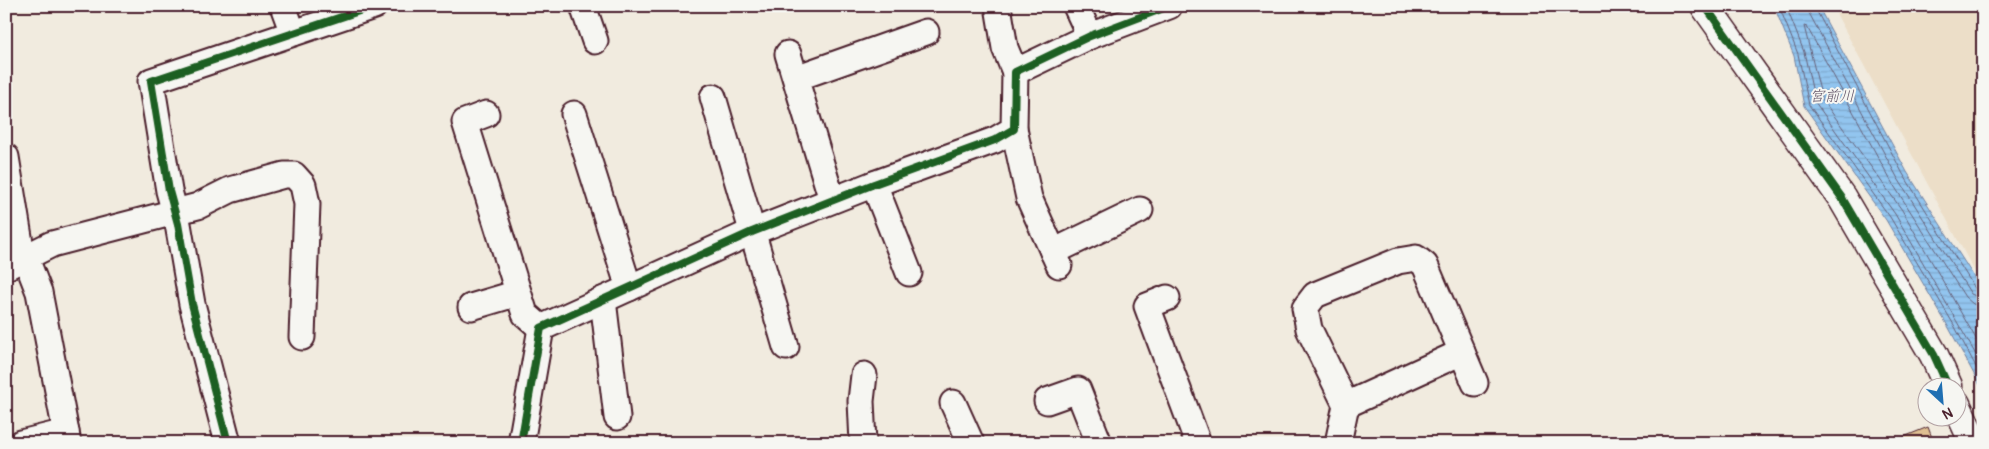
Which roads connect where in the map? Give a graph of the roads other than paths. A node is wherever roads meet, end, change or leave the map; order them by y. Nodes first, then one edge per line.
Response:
1 (283, 6) edge
2 (374, 6) edge
3 (583, 6) edge
4 (998, 6) edge
5 (1076, 6) edge
6 (1169, 6) edge
7 (1704, 6) edge
8 (926, 32) dead end
9 (293, 33) junction
10 (1090, 36) junction
11 (595, 41) dead end
12 (788, 54) dead end
13 (1015, 72) junction
14 (796, 78) junction
15 (713, 97) dead end
16 (486, 114) dead end
17 (574, 114) dead end
18 (1014, 128) junction
19 (6, 157) edge
20 (874, 184) junction
21 (832, 200) junction
22 (1140, 210) dead end
23 (174, 212) junction
24 (752, 232) junction
25 (16, 262) edge
26 (909, 273) dead end
27 (630, 288) junction
28 (518, 292) junction
29 (1168, 298) dead end
30 (603, 300) junction
31 (472, 307) dead end
32 (541, 328) junction
33 (302, 337) dead end
34 (786, 348) dead end
35 (1462, 352) junction
36 (864, 375) dead end
37 (1943, 376) edge
38 (1475, 383) dead end
39 (1047, 401) dead end
40 (953, 403) dead end
41 (1346, 405) junction
42 (617, 417) dead end
43 (1966, 426) edge
44 (67, 437) edge
45 (21, 443) edge
46 (228, 443) edge
47 (521, 443) edge
48 (863, 443) edge
49 (970, 443) edge
50 (1099, 443) edge
51 (1198, 443) edge
52 (1338, 443) edge
53 (1974, 443) edge

1 - 9 street
2 - 9 street
3 - 11 street
4 - 13 street
5 - 10 street
6 - 10 street
7 - 37 street
8 - 14 street
9 - 23 street
10 - 13 street
12 - 14 street
13 - 18 street
14 - 21 street
15 - 24 street
16 - 28 street
17 - 27 street
18 - 20 street
18 - 22 street
19 - 25 street
20 - 21 street
20 - 26 street
21 - 24 street
23 - 25 street
23 - 33 street
23 - 46 street
24 - 27 street
24 - 34 street
25 - 44 street
27 - 30 street
28 - 31 street
28 - 32 street
29 - 51 street
30 - 32 street
30 - 42 street
32 - 47 street
35 - 38 street
35 - 41 street
35 - 41 street
36 - 48 street
39 - 50 street
40 - 49 street
41 - 52 street
43 - 53 street
44 - 45 street

